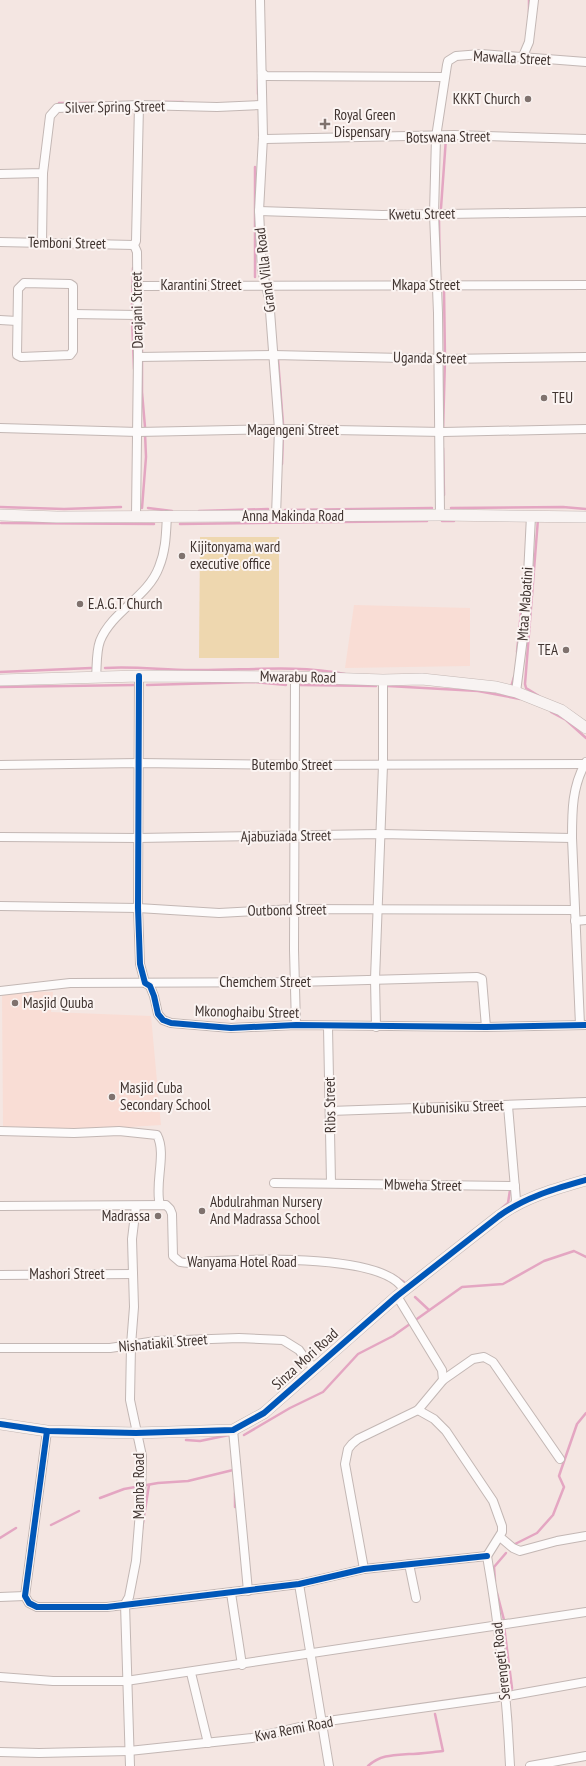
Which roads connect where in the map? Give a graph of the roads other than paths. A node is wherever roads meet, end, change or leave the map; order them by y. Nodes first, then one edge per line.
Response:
1 (260, 0) edge
2 (534, 0) edge
3 (523, 56) junction
4 (586, 62) edge
5 (262, 73) junction
6 (444, 77) junction
7 (139, 105) junction
8 (261, 105) junction
9 (262, 137) junction
10 (436, 137) junction
11 (586, 139) edge
12 (43, 173) junction
13 (0, 174) edge
14 (259, 211) junction
15 (586, 212) edge
16 (434, 214) junction
17 (0, 242) edge
18 (42, 242) junction
19 (134, 245) junction
20 (266, 285) junction
21 (586, 285) edge
22 (136, 286) junction
23 (436, 286) junction
24 (73, 314) junction
25 (137, 315) junction
26 (0, 320) edge
27 (18, 321) junction
28 (274, 356) junction
29 (138, 357) junction
30 (586, 357) edge
31 (437, 358) junction
32 (0, 428) edge
33 (279, 429) junction
34 (586, 429) edge
35 (138, 432) junction
36 (439, 432) junction
37 (0, 515) edge
38 (166, 515) junction
39 (440, 515) junction
40 (136, 516) junction
41 (276, 516) junction
42 (531, 516) junction
43 (586, 517) edge
44 (139, 676) junction
45 (295, 677) junction
46 (96, 678) junction
47 (0, 680) edge
48 (383, 680) junction
49 (516, 692) junction
50 (586, 728) edge
51 (139, 763) junction
52 (585, 763) edge
53 (0, 765) edge
54 (295, 765) junction
55 (383, 765) junction
56 (381, 834) junction
57 (294, 836) junction
58 (0, 837) edge
59 (138, 838) junction
60 (572, 838) junction
61 (0, 906) edge
62 (138, 908) junction
63 (294, 909) junction
64 (377, 910) junction
65 (575, 910) junction
66 (586, 920) edge
67 (575, 921) junction
68 (375, 979) junction
69 (295, 982) junction
70 (146, 983) junction
71 (0, 991) edge
72 (296, 1025) junction
73 (583, 1025) edge
74 (328, 1027) junction
75 (376, 1027) junction
76 (486, 1027) junction
77 (586, 1102) edge
78 (508, 1106) junction
79 (330, 1111) junction
80 (0, 1131) edge
81 (586, 1180) edge
82 (274, 1183) dead end
83 (331, 1183) junction
84 (515, 1186) junction
85 (160, 1205) junction
86 (515, 1205) junction
87 (0, 1206) edge
88 (136, 1206) junction
89 (134, 1274) junction
90 (0, 1275) edge
91 (400, 1293) junction
92 (131, 1345) junction
93 (0, 1348) edge
94 (315, 1368) junction
95 (443, 1380) junction
96 (418, 1410) junction
97 (0, 1424) edge
98 (233, 1430) junction
99 (47, 1431) junction
100 (136, 1433) junction
101 (560, 1459) dead end
102 (586, 1536) edge
103 (500, 1537) junction
104 (487, 1556) junction
105 (409, 1564) junction
106 (364, 1569) junction
107 (298, 1584) junction
108 (248, 1590) junction
109 (231, 1592) junction
110 (25, 1596) junction
111 (0, 1597) edge
112 (416, 1598) dead end
113 (125, 1604) junction
114 (586, 1612) edge
115 (498, 1626) junction
116 (311, 1655) junction
117 (242, 1665) junction
118 (191, 1673) junction
119 (0, 1677) edge
120 (126, 1681) junction
121 (586, 1682) edge
122 (505, 1696) junction
123 (321, 1722) junction
124 (208, 1743) junction
125 (129, 1751) junction
126 (0, 1752) edge
127 (586, 1756) edge
128 (130, 1766) edge
129 (329, 1766) edge
130 (510, 1766) edge
131 (530, 1766) edge

1 - 5 street, Grand Villa Road
2 - 3 street
3 - 4 street, Mawalla Street
3 - 6 street, Mawalla Street
5 - 6 street
5 - 8 street, Grand Villa Road
6 - 10 street, Mawalla Street
7 - 8 street, Silver Spring Street
7 - 12 street, Silver Spring Street
7 - 19 street, Darajani Street
8 - 9 street, Grand Villa Road
9 - 10 street, Botswana Street
9 - 14 street, Grand Villa Road
10 - 11 street, Botswana Street
10 - 16 street, Mawalla Street
12 - 13 street
12 - 18 street
14 - 16 street, Kwetu Street
14 - 20 street, Grand Villa Road
15 - 16 street, Kwetu Street
16 - 23 street, Mawalla Street
17 - 18 street, Temboni Street
18 - 19 street, Temboni Street
19 - 22 street, Darajani Street
20 - 22 street, Karantini Street
20 - 23 street, Mkapa Street
20 - 28 street, Grand Villa Road
21 - 23 street, Mkapa Street
22 - 25 street, Darajani Street
23 - 31 street, Mawalla Street
24 - 25 street
24 - 27 street
24 - 27 street
25 - 29 street, Darajani Street
26 - 27 street
28 - 29 street, Uganda Street
28 - 31 street, Uganda Street
28 - 33 street, Grand Villa Road
29 - 35 street, Darajani Street
30 - 31 street, Uganda Street
31 - 36 street, Mawalla Street
32 - 35 street, Magengeni Street
33 - 35 street, Magengeni Street
33 - 36 street, Magengeni Street
33 - 41 street, Grand Villa Road
34 - 36 street, Magengeni Street
35 - 40 street, Darajani Street
36 - 39 street, Mawalla Street
37 - 40 street, Anna Makinda Road
38 - 40 street, Anna Makinda Road
38 - 41 street, Anna Makinda Road
38 - 46 street
39 - 41 street, Anna Makinda Road
39 - 42 street, Anna Makinda Road
42 - 43 street, Anna Makinda Road
42 - 49 street, Mtaa Mabatini
44 - 45 street, Mwarabu Road
44 - 46 street, Mwarabu Road
44 - 51 street, Mkonoghaibu Street
45 - 48 street, Mwarabu Road
45 - 54 street
46 - 47 street, Mwarabu Road
48 - 49 street, Mwarabu Road
48 - 55 street
49 - 50 street, Mwarabu Road
51 - 53 street, Butembo Street
51 - 54 street, Butembo Street
51 - 59 street, Mkonoghaibu Street
52 - 55 street, Butembo Street
52 - 60 street
54 - 55 street, Butembo Street
54 - 57 street
55 - 56 street
56 - 57 street, Ajabuziada Street
56 - 60 street, Ajabuziada Street
56 - 64 street
57 - 59 street, Ajabuziada Street
57 - 63 street
58 - 59 street, Ajabuziada Street
59 - 62 street, Mkonoghaibu Street
60 - 65 street
61 - 62 street, Outbond Street
62 - 63 street, Outbond Street
62 - 70 street, Mkonoghaibu Street
63 - 64 street, Outbond Street
63 - 69 street
64 - 65 street, Outbond Street
64 - 68 street
65 - 67 street
66 - 67 street
67 - 73 street
68 - 69 street, Chemchem Street
68 - 75 street
68 - 76 street, Chemchem Street
69 - 70 street, Chemchem Street
69 - 72 street
70 - 71 street, Chemchem Street
70 - 72 street, Mkonoghaibu Street
72 - 74 street, Mkonoghaibu Street
73 - 76 street, Mkonoghaibu Street
74 - 75 street, Mkonoghaibu Street
74 - 79 street, Ribs Street
75 - 76 street, Mkonoghaibu Street
77 - 78 street, Kubunisiku Street
78 - 79 street, Kubunisiku Street
78 - 84 street
79 - 83 street, Ribs Street
80 - 85 street
81 - 86 street, Sinza Mori Road
82 - 83 street, Mbweha Street
83 - 84 street, Mbweha Street
84 - 86 street
85 - 88 street
85 - 91 street, Wanyama Hotel Road
86 - 91 street, Sinza Mori Road
87 - 88 street
88 - 89 street, Mamba Road
89 - 90 street, Mashori Street
89 - 92 street, Mamba Road
91 - 94 street, Sinza Mori Road
91 - 95 street
92 - 93 street, Nishatiakil Street
92 - 94 street, Nishatiakil Street
92 - 100 street, Mamba Road
94 - 98 street, Sinza Mori Road
95 - 96 street
95 - 101 street
96 - 103 street
96 - 106 street
97 - 99 street, Sinza Mori Road
98 - 100 street, Sinza Mori Road
98 - 108 street
99 - 100 street, Sinza Mori Road
99 - 110 street
100 - 113 street, Mamba Road
102 - 103 street
103 - 104 street
104 - 105 street
104 - 115 street, Serengeti Road
105 - 106 street
105 - 112 street
106 - 107 street
107 - 108 street
107 - 116 street
108 - 109 street
109 - 113 street
109 - 117 street
110 - 111 street
110 - 113 street
113 - 120 street, Mamba Road
114 - 115 street
115 - 116 street
115 - 122 street, Serengeti Road
116 - 117 street
116 - 123 street
117 - 118 street
118 - 120 street
118 - 124 street
119 - 120 street
120 - 125 street, Mamba Road
121 - 122 street, Kwa Remi Road
122 - 123 street, Kwa Remi Road
122 - 130 street, Serengeti Road
123 - 124 street, Kwa Remi Road
123 - 129 street
124 - 125 street, Kwa Remi Road
125 - 126 street, Kwa Remi Road
125 - 128 street, Mamba Road
127 - 131 street

